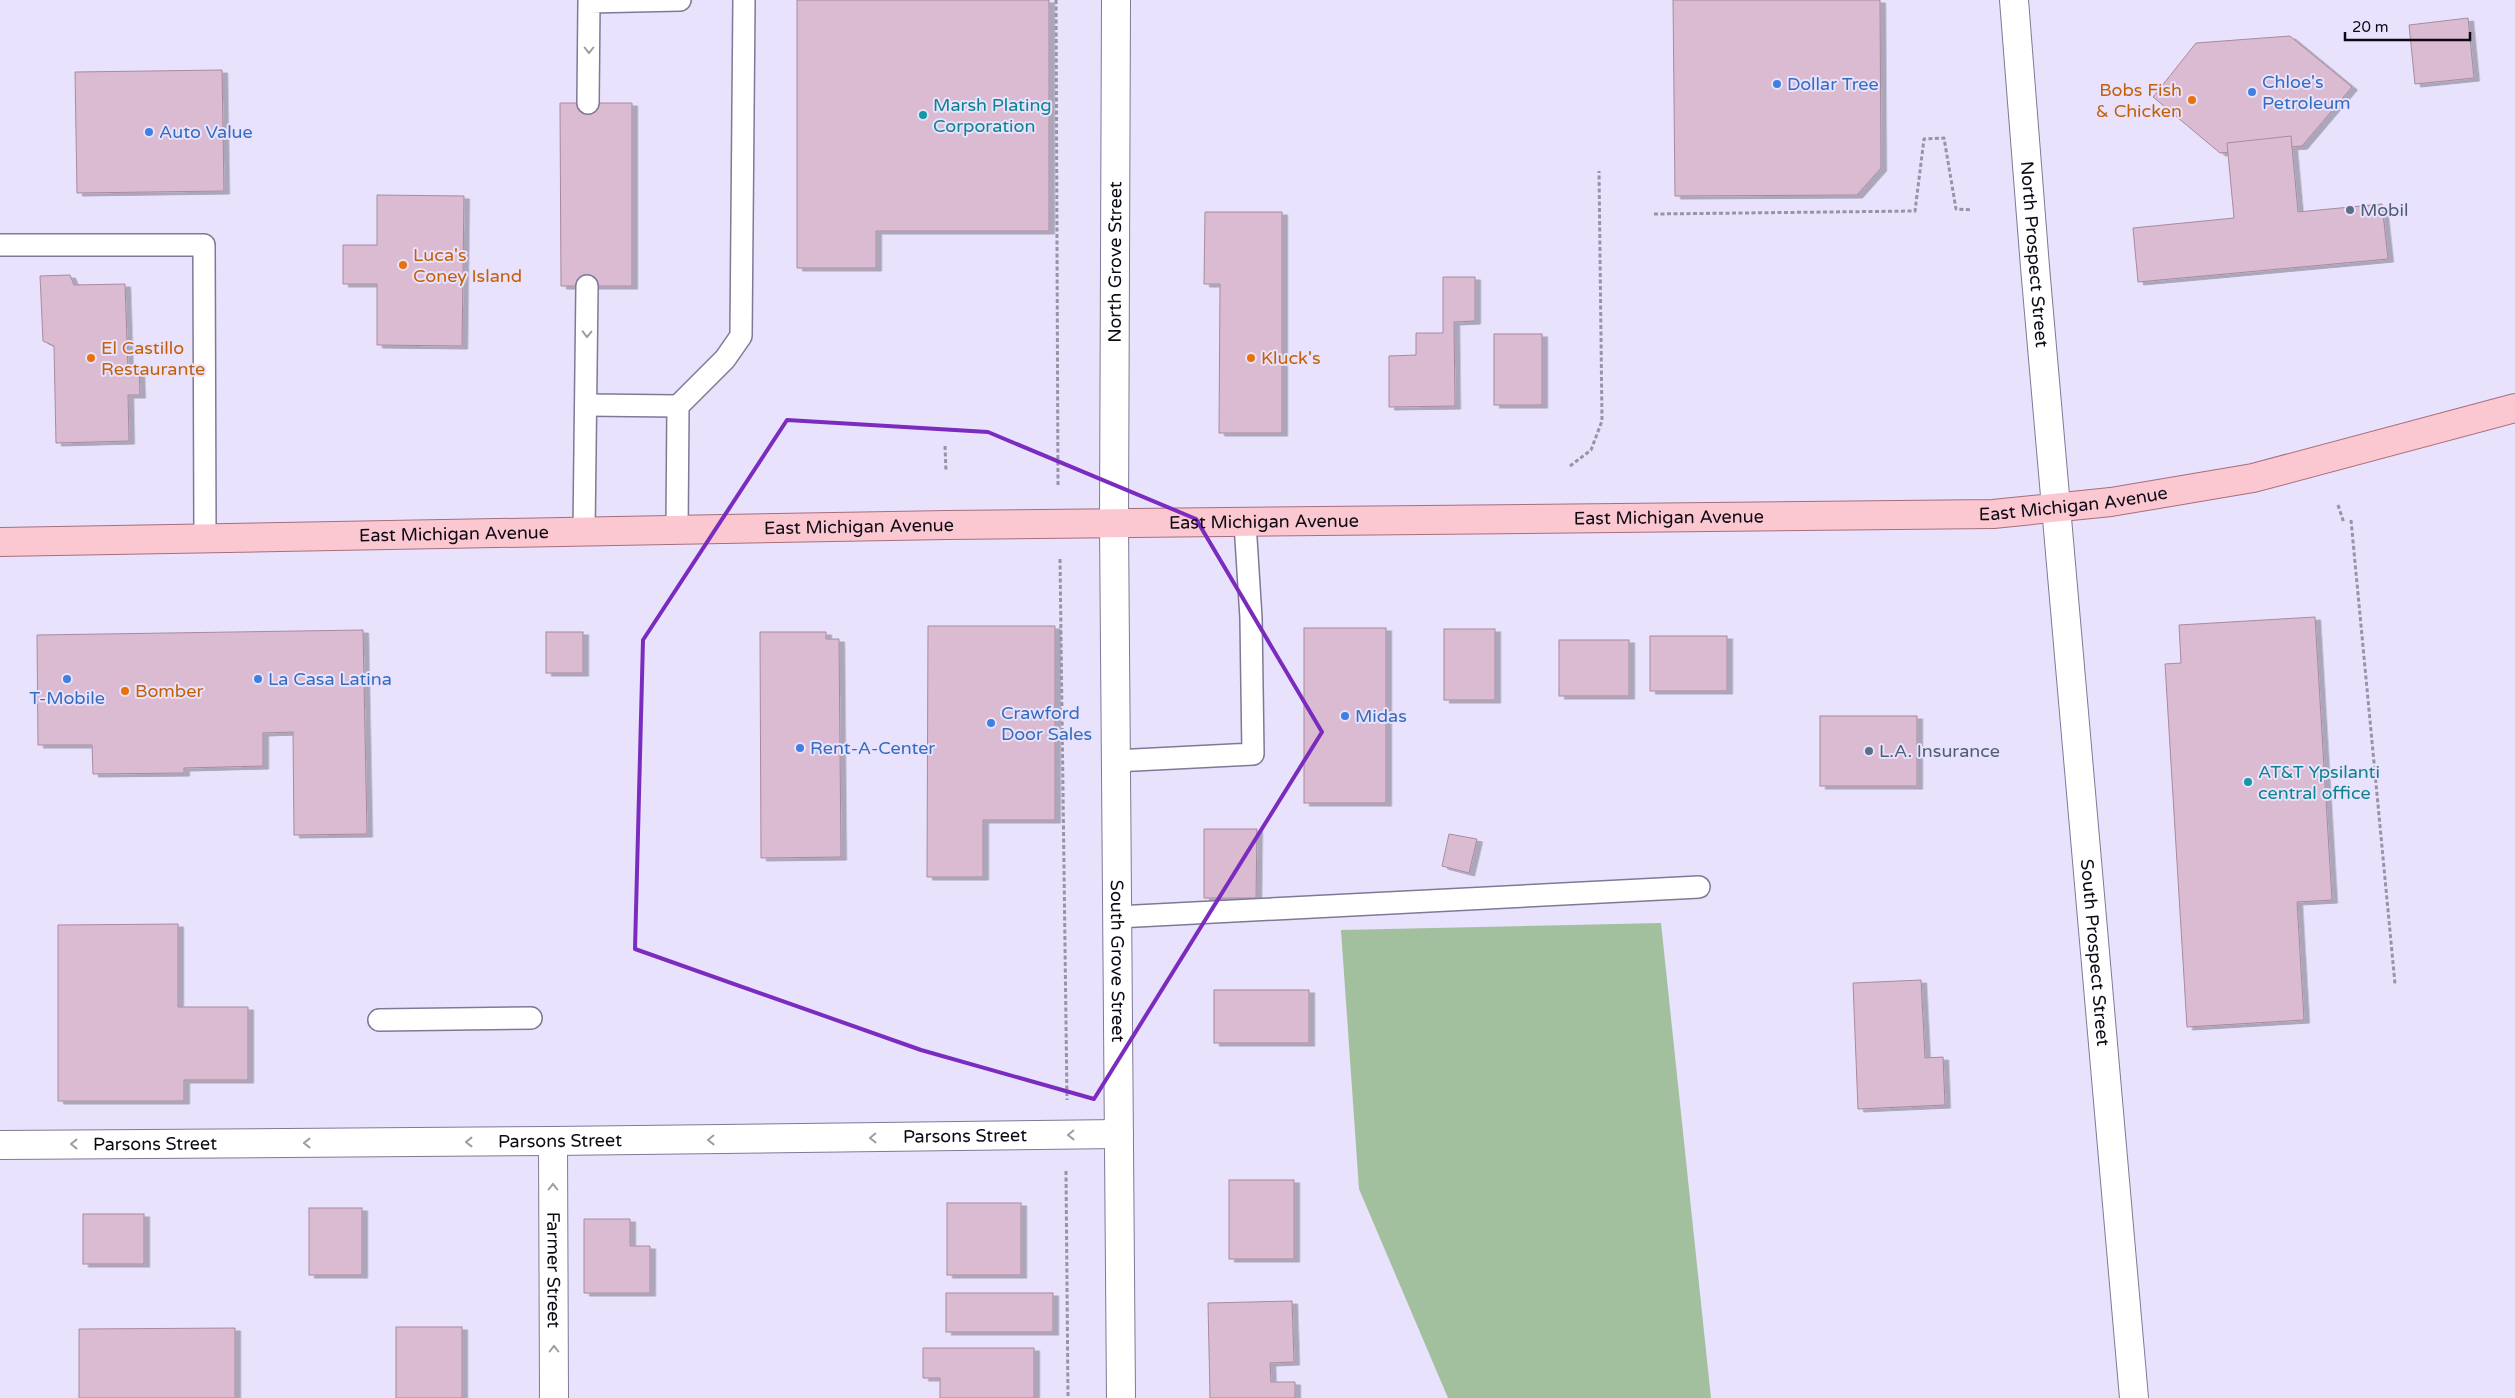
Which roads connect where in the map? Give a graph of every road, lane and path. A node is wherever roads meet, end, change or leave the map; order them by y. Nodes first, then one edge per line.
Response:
1 (680, 0) edge
2 (744, 0) edge
3 (1116, 0) edge
4 (2014, 0) edge
5 (588, 103) dead end
6 (1599, 171) dead end
7 (1972, 210) dead end
8 (1654, 214) dead end
9 (0, 245) edge
10 (587, 286) dead end
11 (586, 405) junction
12 (678, 406) junction
13 (2515, 408) edge
14 (945, 446) dead end
15 (1570, 466) dead end
16 (946, 471) dead end
17 (2338, 505) dead end
18 (2057, 509) junction
19 (2351, 520) dead end
20 (1245, 522) junction
21 (2344, 522) dead end
22 (1114, 523) junction
23 (677, 530) junction
24 (584, 532) junction
25 (206, 538) junction
26 (0, 542) edge
27 (1115, 762) junction
28 (1698, 887) dead end
29 (1117, 917) junction
30 (2395, 984) dead end
31 (531, 1018) dead end
32 (379, 1020) dead end
33 (1120, 1134) junction
34 (553, 1141) junction
35 (0, 1145) edge
36 (1066, 1170) dead end
37 (554, 1398) edge
38 (1068, 1398) edge
39 (1121, 1398) edge
40 (2134, 1398) edge

1 -> 5 lane
2 - 12 lane
3 - 22 street, North Grove Street
4 - 18 street, North Prospect Street
6 - 15 path
7 - 8 path
9 - 25 lane
10 -> 11 lane
11 - 12 lane
11 - 24 lane
12 - 23 lane
13 - 18 main road, East Michigan Avenue
14 - 16 path
17 - 21 path
18 - 20 main road, East Michigan Avenue
18 - 40 street, South Prospect Street
19 - 30 path
20 - 22 main road, East Michigan Avenue
20 - 27 lane
22 - 23 main road, East Michigan Avenue
22 - 27 street, South Grove Street
23 - 24 main road, East Michigan Avenue
24 - 25 main road, East Michigan Avenue
25 - 26 main road, East Michigan Avenue
27 - 29 street, South Grove Street
28 - 29 lane
29 - 33 street, South Grove Street
31 - 32 lane
33 -> 34 street, Parsons Street
33 - 39 street, South Grove Street
34 -> 35 street, Parsons Street
37 -> 34 street, Farmer Street
36 - 38 path

